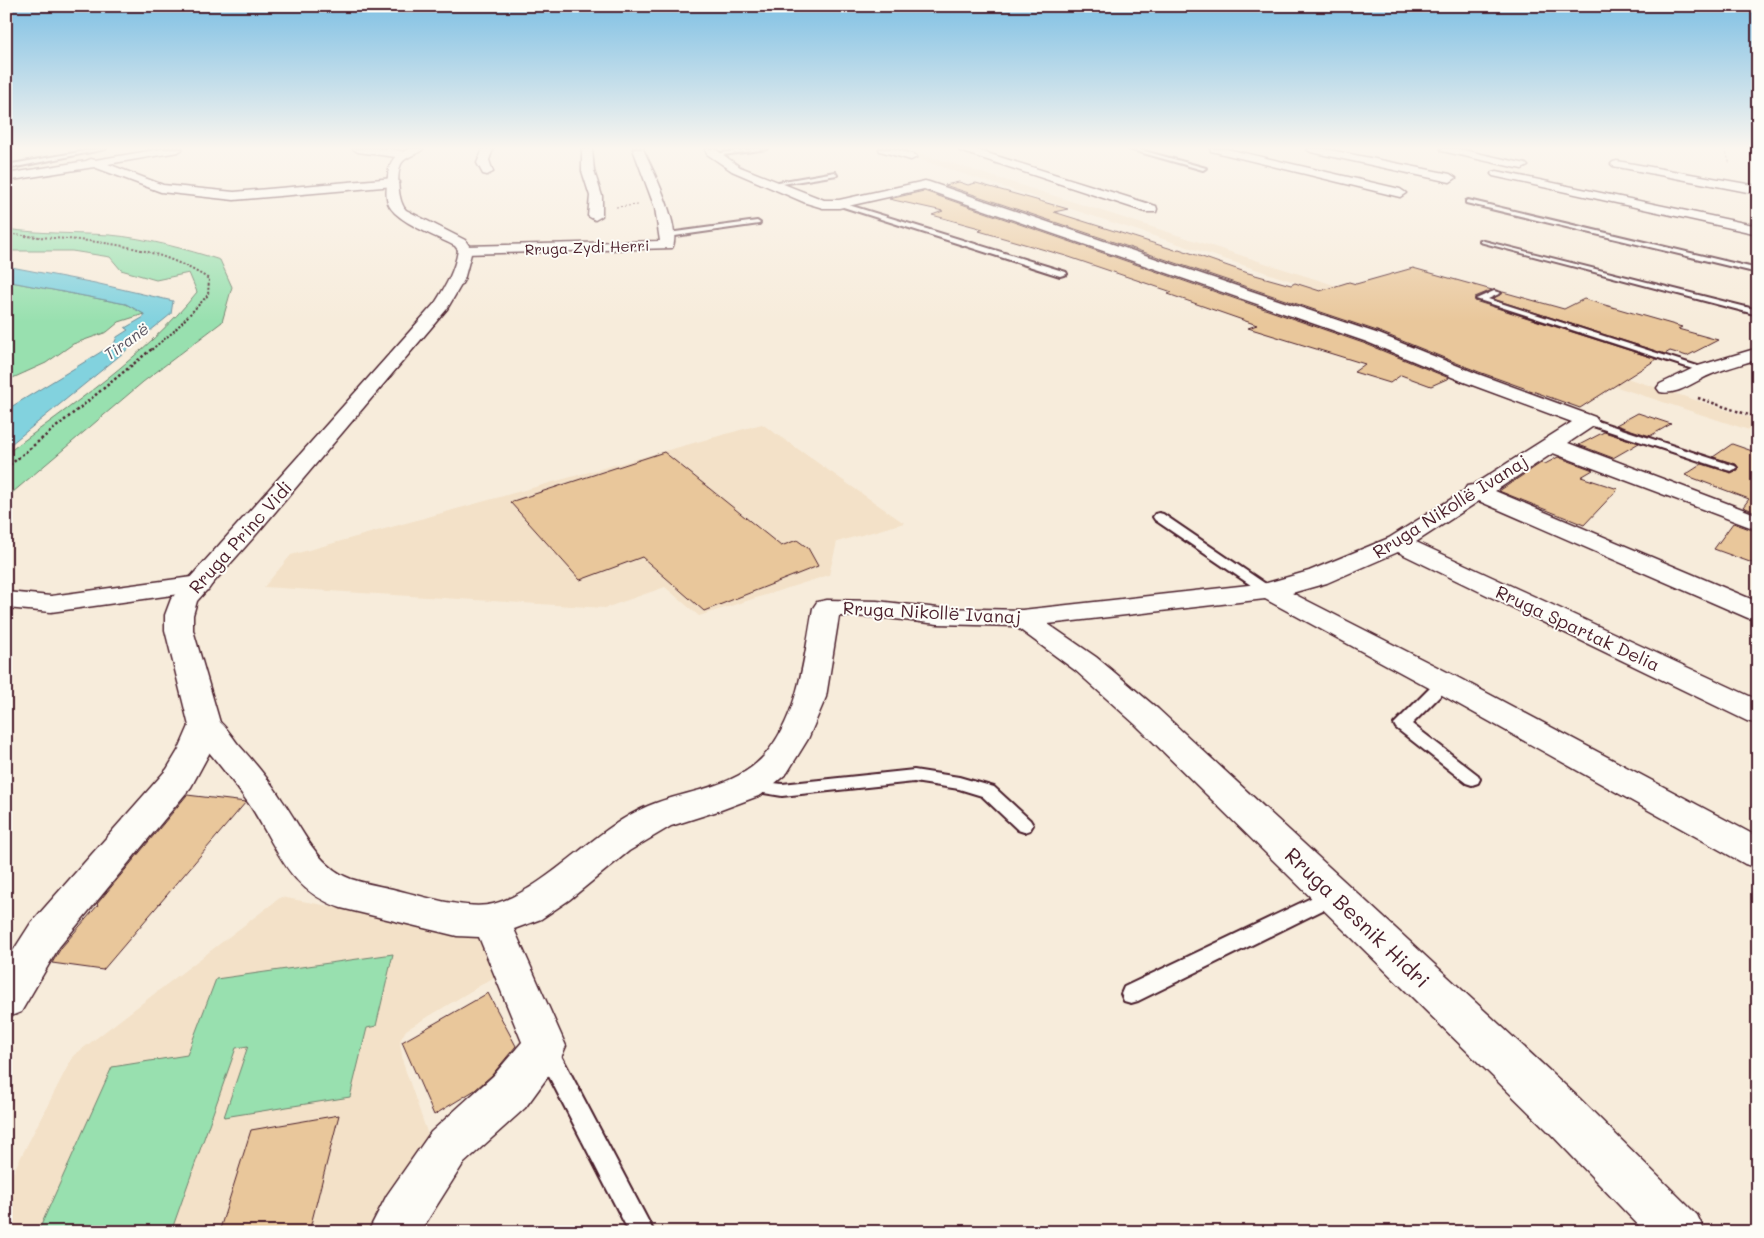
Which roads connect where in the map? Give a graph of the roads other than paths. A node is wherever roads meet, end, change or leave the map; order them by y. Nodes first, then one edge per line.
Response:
1 (394, 207) edge
2 (595, 207) edge
3 (661, 207) edge
4 (848, 207) edge
5 (989, 207) edge
6 (1144, 207) edge
7 (1488, 207) edge
8 (1650, 207) edge
9 (1151, 209) dead end
10 (595, 212) road end
11 (757, 223) dead end
12 (1758, 230) edge
13 (668, 234) junction
14 (1482, 240) dead end
15 (465, 250) junction
16 (1758, 271) edge
17 (1063, 274) dead end
18 (1497, 293) dead end
19 (1758, 313) edge
20 (1758, 353) edge
21 (1705, 370) junction
22 (1667, 388) road end
23 (1588, 421) junction
24 (1550, 444) junction
25 (1731, 468) dead end
26 (1475, 491) junction
27 (1159, 517) dead end
28 (1758, 523) edge
29 (1398, 543) junction
30 (199, 584) junction
31 (1269, 591) junction
32 (6, 600) edge
33 (1758, 612) edge
34 (1022, 618) junction
35 (1444, 683) junction
36 (1758, 713) edge
37 (205, 726) junction
38 (1472, 779) dead end
39 (749, 786) junction
40 (1024, 825) dead end
41 (1758, 854) edge
42 (1334, 894) junction
43 (491, 920) junction
44 (1131, 994) dead end
45 (6, 999) edge
46 (545, 1046) junction
47 (393, 1232) edge
48 (642, 1232) edge
49 (1680, 1232) edge

1 - 15 street
2 - 10 street
3 - 13 street, Rruga Zydi Herri
4 - 17 lane
5 - 23 street
6 - 9 street
7 - 16 lane
8 - 12 street
11 - 13 lane
13 - 15 street, Rruga Zydi Herri
14 - 19 lane
15 - 30 street, Rruga Princ Vidi
18 - 21 lane
20 - 21 street
21 - 22 street
23 - 24 street, Rruga Nikollë Ivanaj
23 - 25 lane
24 - 26 street, Rruga Nikollë Ivanaj
24 - 28 street
26 - 29 street, Rruga Nikollë Ivanaj
26 - 33 street
27 - 31 lane
29 - 31 street, Rruga Nikollë Ivanaj
29 - 36 street, Rruga Spartak Delia
30 - 32 street
30 - 37 street, Rruga Princ Vidi
31 - 34 street, Rruga Nikollë Ivanaj
31 - 35 street
34 - 39 street, Rruga Nikollë Ivanaj
34 - 42 street, Rruga Besnik Hidri
35 - 38 lane
35 - 41 street
37 - 43 street, Rruga Nikollë Ivanaj
37 - 45 street
39 - 40 lane
39 - 43 street, Rruga Nikollë Ivanaj
42 - 44 lane
42 - 49 street, Rruga Besnik Hidri
43 - 46 street
46 - 47 street
46 - 48 lane

